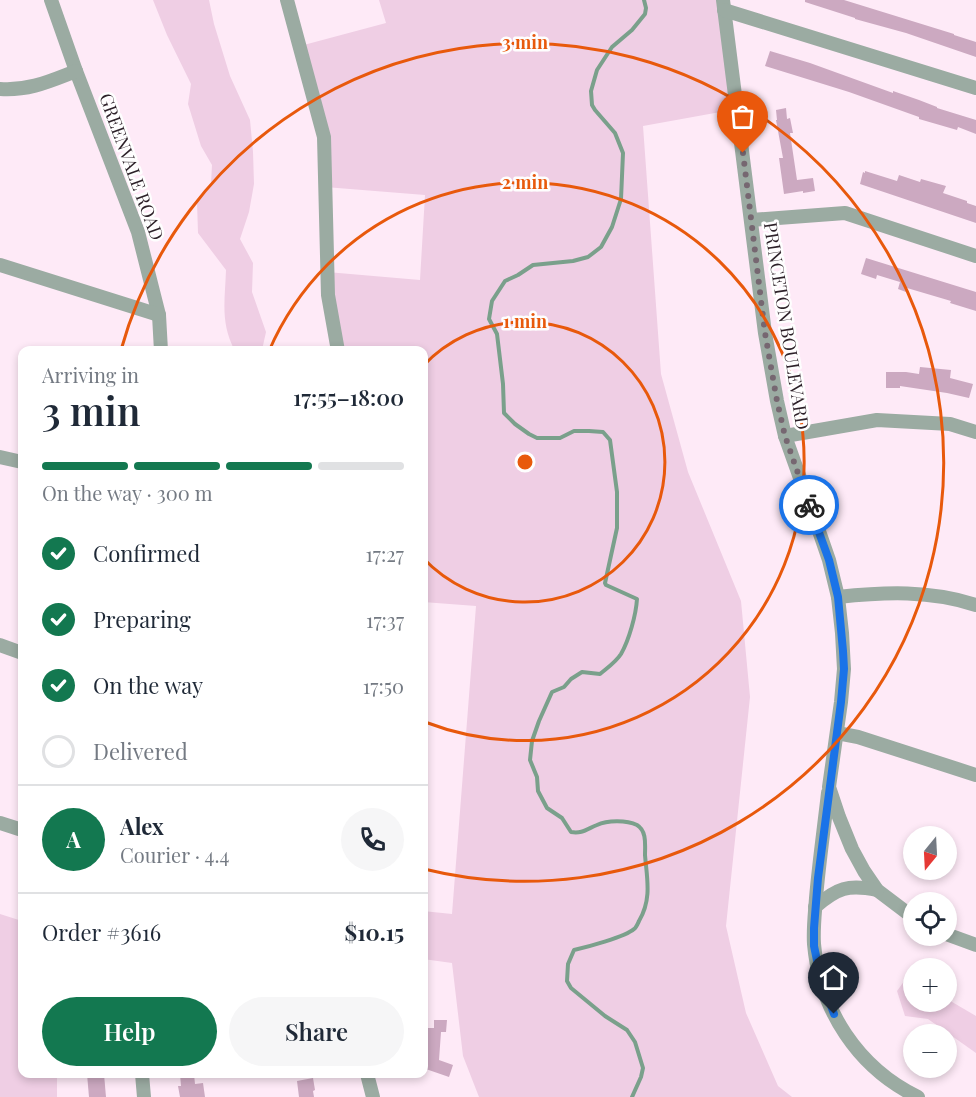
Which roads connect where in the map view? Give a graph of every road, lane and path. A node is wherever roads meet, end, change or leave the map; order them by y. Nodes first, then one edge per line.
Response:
1 (51, 0) edge
2 (287, 0) edge
3 (723, 5) edge
4 (76, 71) junction
5 (976, 88) edge
6 (0, 89) edge
7 (751, 219) junction
8 (976, 256) edge
9 (0, 265) edge
10 (159, 315) junction
11 (161, 346) edge
12 (337, 346) edge
13 (976, 432) edge
14 (785, 436) junction
15 (0, 457) edge
16 (18, 461) edge
17 (838, 597) junction
18 (976, 605) edge
19 (0, 645) edge
20 (18, 651) edge
21 (837, 733) junction
22 (976, 775) edge
23 (829, 787) junction
24 (0, 823) edge
25 (18, 829) edge
26 (877, 890) junction
27 (815, 907) junction
28 (903, 910) edge
29 (957, 938) edge
30 (976, 945) edge
31 (142, 1078) edge
32 (368, 1078) edge
33 (144, 1097) edge
34 (373, 1097) edge
35 (918, 1097) edge

1 - 4 street, GREENVALE ROAD
2 - 12 street
3 - 5 street
3 - 7 street, PRINCETON BOULEVARD
4 - 6 street
4 - 10 street, GREENVALE ROAD
7 - 8 street
7 - 14 street, PRINCETON BOULEVARD
9 - 10 street
10 - 11 street, GREENVALE ROAD
13 - 14 street
14 - 17 street, PRINCETON BOULEVARD
15 - 16 street
17 - 18 street
17 - 21 street, PRINCETON BOULEVARD
19 - 20 street
21 - 22 street
21 - 23 street, PRINCETON BOULEVARD
23 - 26 street, PRINCETON BOULEVARD
23 - 27 street
24 - 25 street
26 - 27 street
26 - 28 street, PRINCETON BOULEVARD
27 - 35 street
29 - 30 street
31 - 33 street
32 - 34 street

